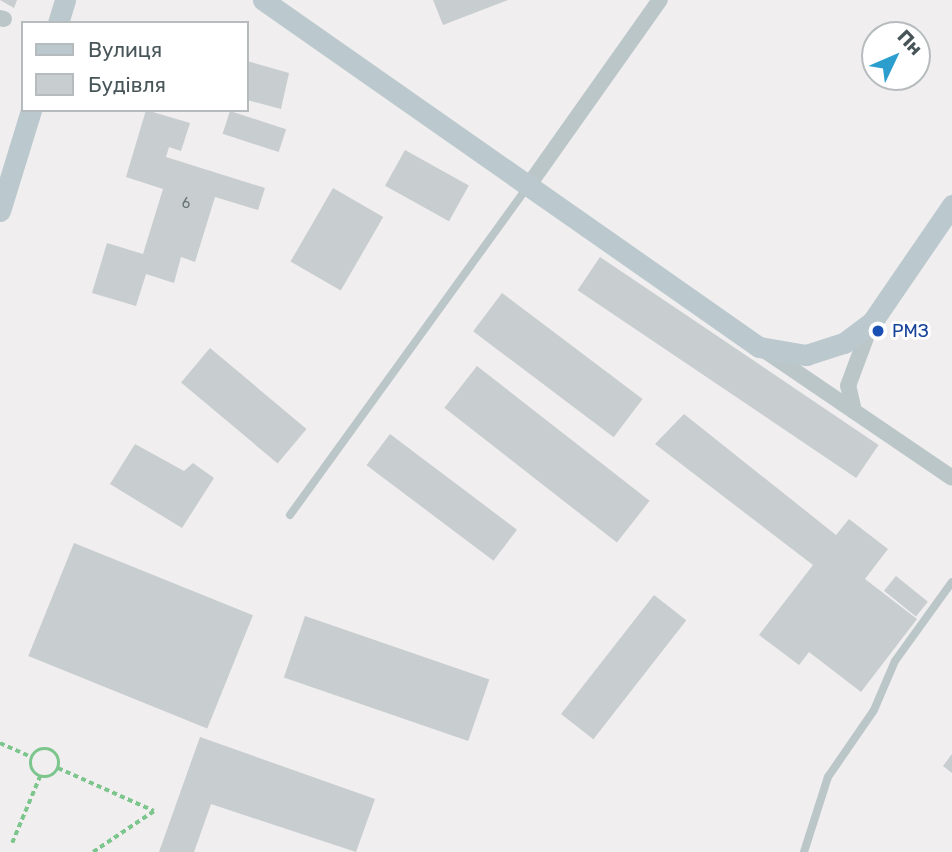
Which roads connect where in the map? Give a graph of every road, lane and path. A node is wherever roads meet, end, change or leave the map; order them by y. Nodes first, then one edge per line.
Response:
1 (65, 0) edge
2 (263, 0) edge
3 (660, 0) edge
4 (59, 21) edge
5 (30, 112) edge
6 (531, 182) junction
7 (952, 205) edge
8 (0, 211) edge
9 (872, 322) junction
10 (759, 346) junction
11 (853, 411) junction
12 (952, 478) edge
13 (290, 515) dead end
14 (952, 582) edge
15 (0, 743) edge
16 (32, 757) junction
17 (58, 768) junction
18 (40, 776) junction
19 (12, 843) dead end
20 (93, 852) edge
21 (804, 852) edge

1 - 4 main road
2 - 6 main road
3 - 6 street
5 - 8 main road
6 - 10 main road
6 - 13 lane
7 - 9 main road
9 - 10 main road
9 - 11 street
10 - 11 street
11 - 12 street
14 - 21 lane
15 - 16 path
16 - 17 path
16 - 18 path
17 - 18 path
17 - 20 path
18 - 19 path

